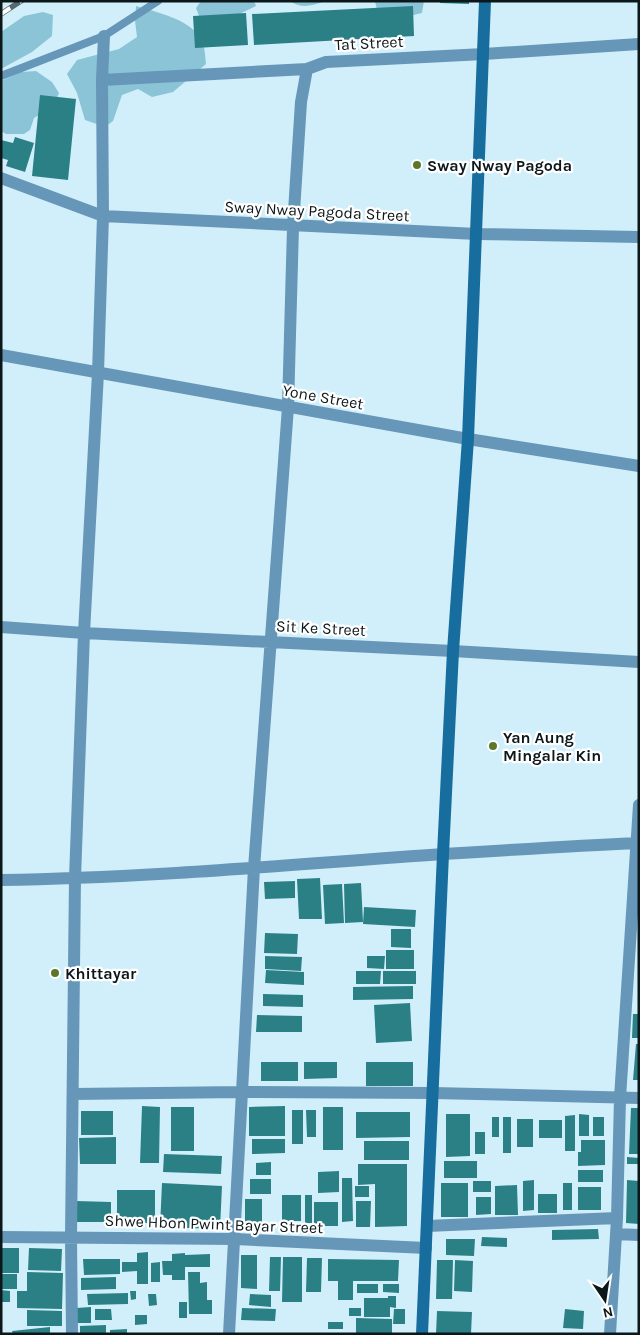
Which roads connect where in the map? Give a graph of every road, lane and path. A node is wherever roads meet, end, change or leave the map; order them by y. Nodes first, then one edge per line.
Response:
1 (158, 1) edge
2 (485, 1) edge
3 (104, 36) junction
4 (639, 44) edge
5 (484, 54) junction
6 (307, 69) junction
7 (1, 76) edge
8 (102, 80) junction
9 (1, 178) edge
10 (103, 216) junction
11 (293, 226) junction
12 (477, 234) junction
13 (639, 237) edge
14 (1, 355) edge
15 (98, 373) junction
16 (288, 407) junction
17 (468, 439) junction
18 (639, 466) edge
19 (1, 627) edge
20 (84, 633) junction
21 (272, 642) junction
22 (453, 651) junction
23 (639, 662) edge
24 (639, 805) edge
25 (638, 843) edge
26 (443, 854) junction
27 (254, 868) junction
28 (75, 878) junction
29 (1, 880) edge
30 (634, 945) edge
31 (242, 1092) junction
32 (432, 1093) junction
33 (73, 1094) junction
34 (620, 1098) junction
35 (639, 1098) edge
36 (616, 1218) junction
37 (427, 1226) junction
38 (616, 1234) junction
39 (639, 1235) edge
40 (1, 1237) edge
41 (71, 1237) junction
42 (235, 1239) junction
43 (426, 1248) junction
44 (72, 1334) edge
45 (229, 1334) edge
46 (422, 1334) edge
47 (610, 1334) edge

1 - 3 lane
2 - 5 street
3 - 7 lane
3 - 8 street
4 - 5 street, Tat Street
5 - 6 street, Tat Street
5 - 12 street
6 - 8 street, Tat Street
6 - 11 street
8 - 10 street
9 - 10 street, Sway Nway Pagoda Street
10 - 11 street, Sway Nway Pagoda Street
10 - 15 street
11 - 12 street, Sway Nway Pagoda Street
11 - 16 street
12 - 13 street, Sway Nway Pagoda Street
12 - 17 street
14 - 15 street, Yone Street
15 - 16 street, Yone Street
15 - 20 street
16 - 17 street, Yone Street
16 - 21 street
17 - 18 street, Yone Street
17 - 22 street
19 - 20 street, Sit Ke Street
20 - 21 street, Sit Ke Street
20 - 28 street
21 - 22 street, Sit Ke Street
21 - 27 street
22 - 23 street, Sit Ke Street
22 - 26 street
24 - 25 street
25 - 26 street
25 - 30 street
26 - 27 street
26 - 32 street
27 - 28 street
27 - 31 street
28 - 29 street
28 - 33 street
30 - 34 street
31 - 32 street
31 - 33 street
31 - 42 street
32 - 34 street
32 - 37 street
33 - 41 street
34 - 35 street
34 - 36 street
36 - 37 street
36 - 38 street
37 - 43 street
38 - 39 street
38 - 47 street
40 - 41 street, Shwe Hbon Pwint Bayar Street
41 - 42 street, Shwe Hbon Pwint Bayar Street
41 - 44 street
42 - 43 street, Shwe Hbon Pwint Bayar Street
42 - 45 street
43 - 46 street

